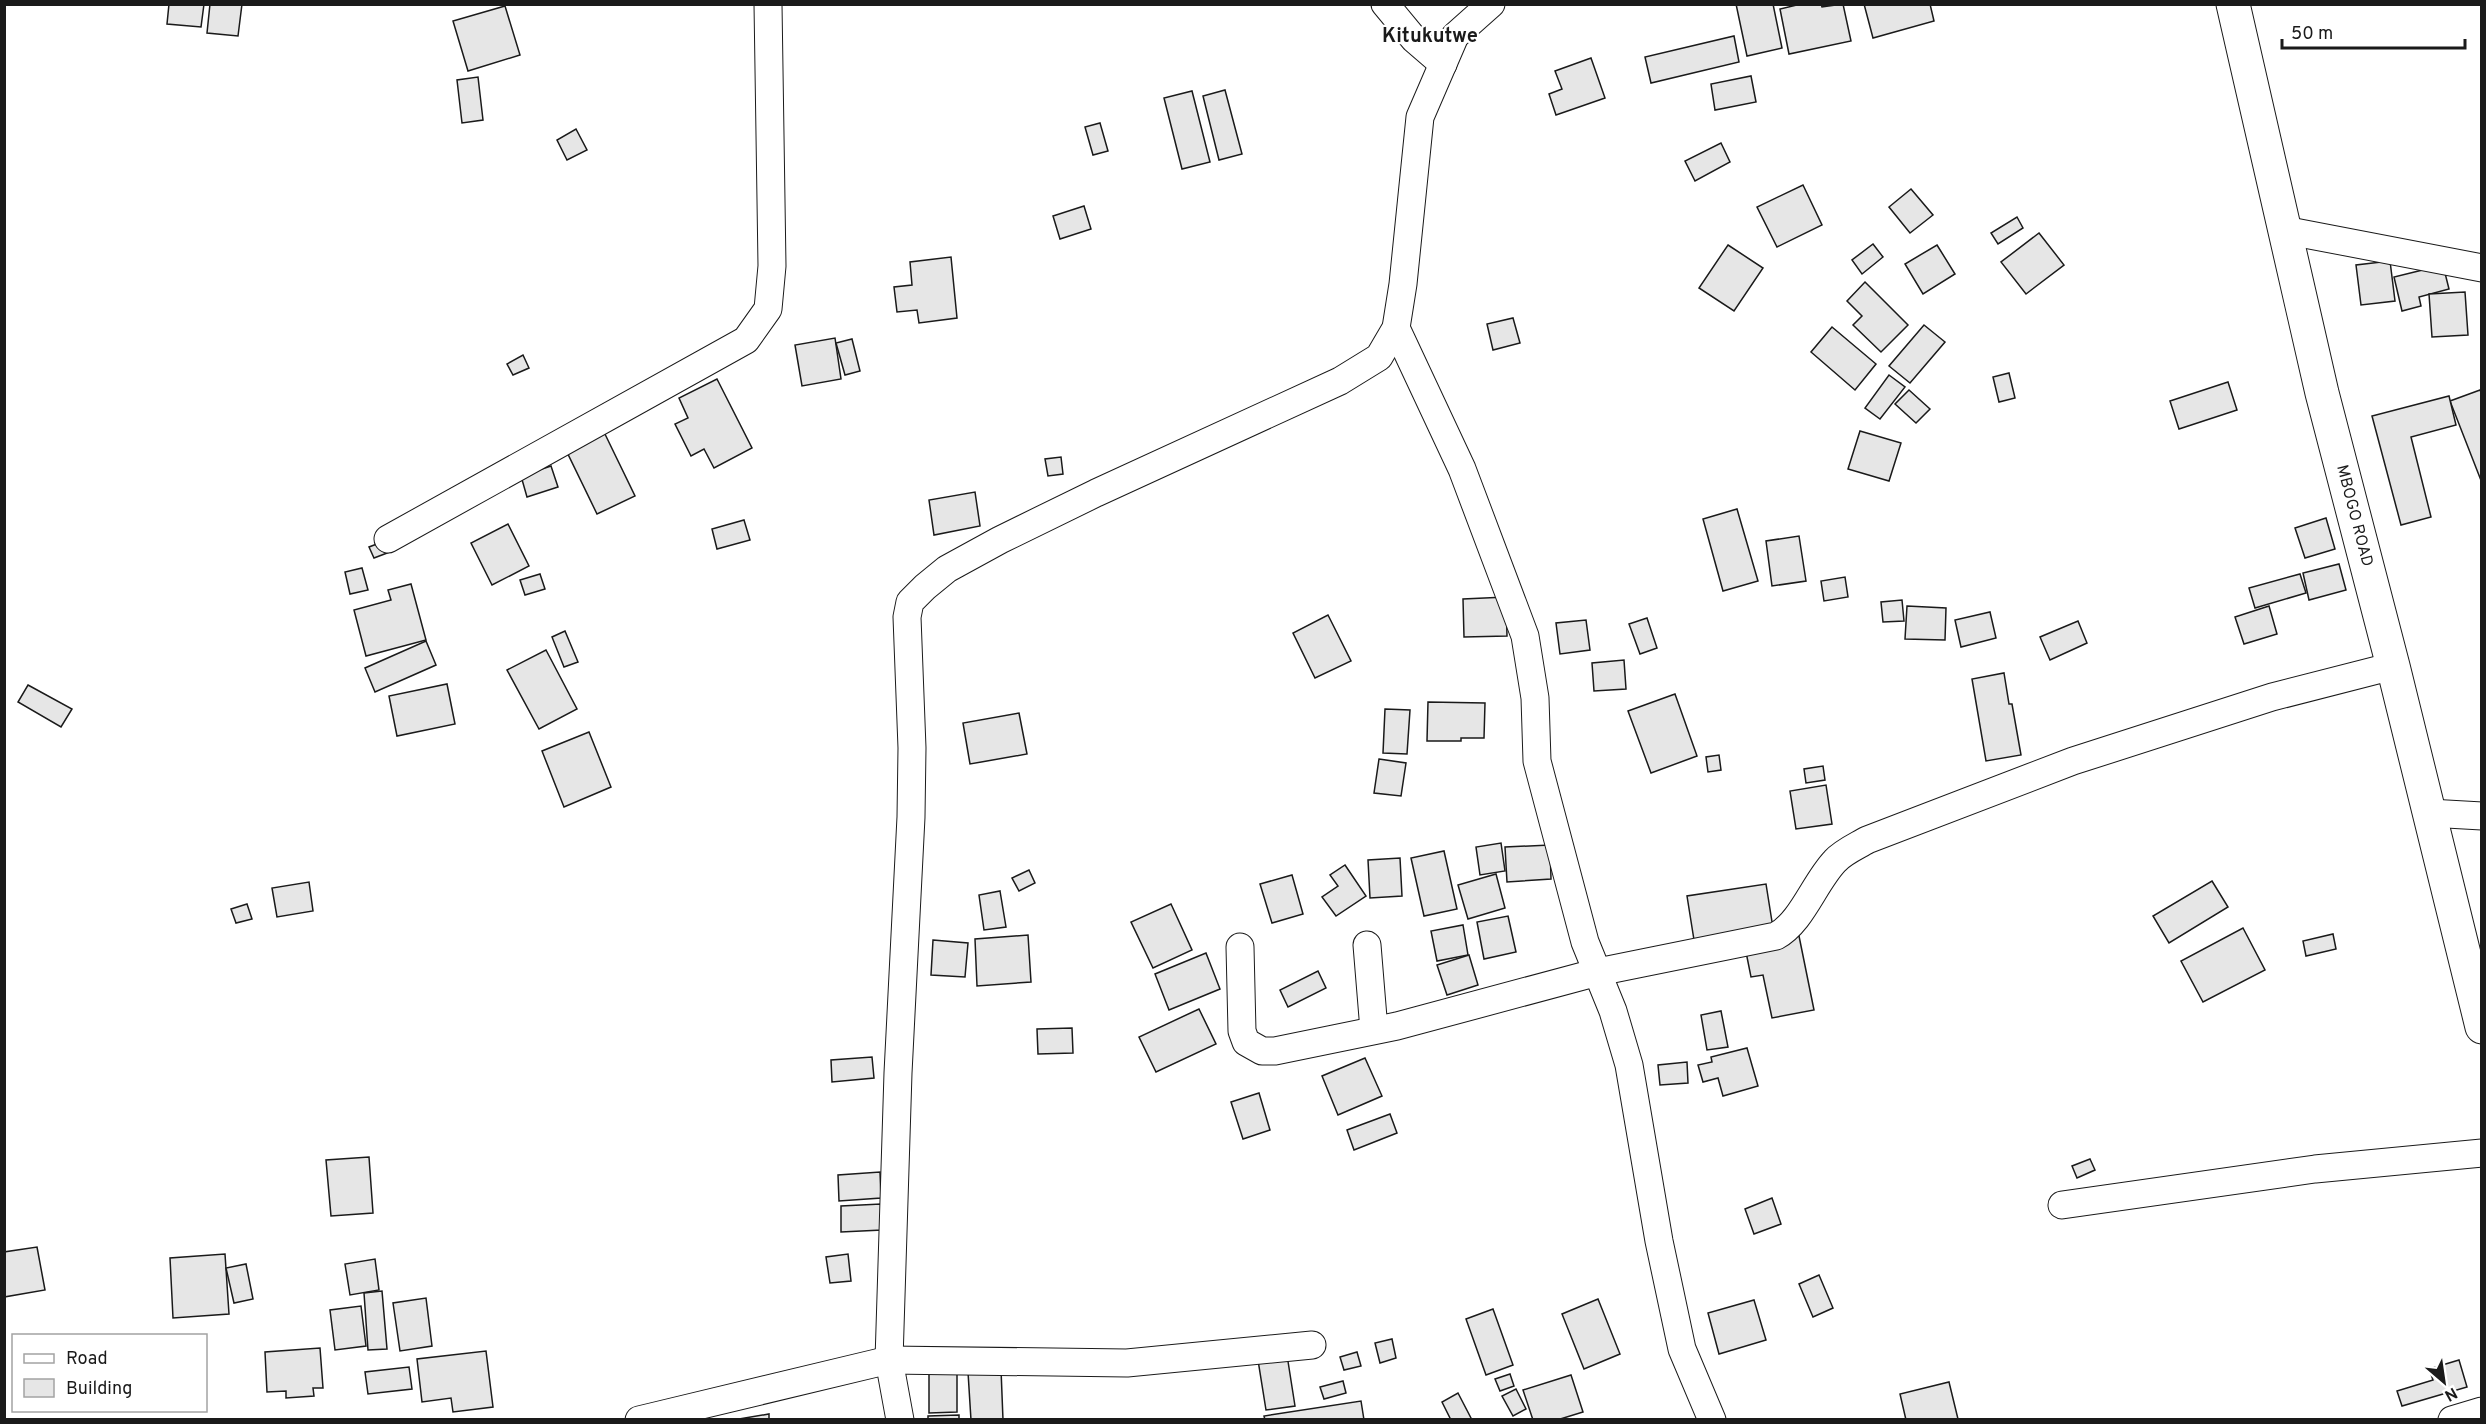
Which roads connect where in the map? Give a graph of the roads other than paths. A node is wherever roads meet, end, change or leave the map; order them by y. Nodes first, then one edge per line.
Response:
1 (768, 4) edge
2 (1385, 4) edge
3 (1491, 4) edge
4 (2233, 4) edge
5 (1443, 64) junction
6 (2284, 230) junction
7 (2481, 268) edge
8 (1396, 328) junction
9 (388, 539) dead end
10 (2393, 666) junction
11 (2428, 813) junction
12 (2481, 816) edge
13 (1367, 945) dead end
14 (1240, 947) dead end
15 (1598, 972) junction
16 (2481, 1027) edge
17 (1374, 1030) junction
18 (2481, 1153) edge
19 (2062, 1204) dead end
20 (1312, 1345) dead end
21 (890, 1360) junction
22 (2481, 1411) edge
23 (639, 1419) edge
24 (900, 1419) edge
25 (1713, 1419) edge
26 (2452, 1419) edge

1 - 9 street
2 - 5 street
3 - 5 street
4 - 6 main road, MBOGO ROAD
5 - 8 street
6 - 7 street
6 - 10 main road, MBOGO ROAD
8 - 15 street
8 - 21 street
10 - 11 main road, MBOGO ROAD
10 - 15 street
11 - 12 street
11 - 16 main road, MBOGO ROAD
13 - 17 street
14 - 17 street
15 - 17 street
15 - 25 street
18 - 19 street
20 - 21 street
21 - 23 street
21 - 24 street
22 - 26 street

